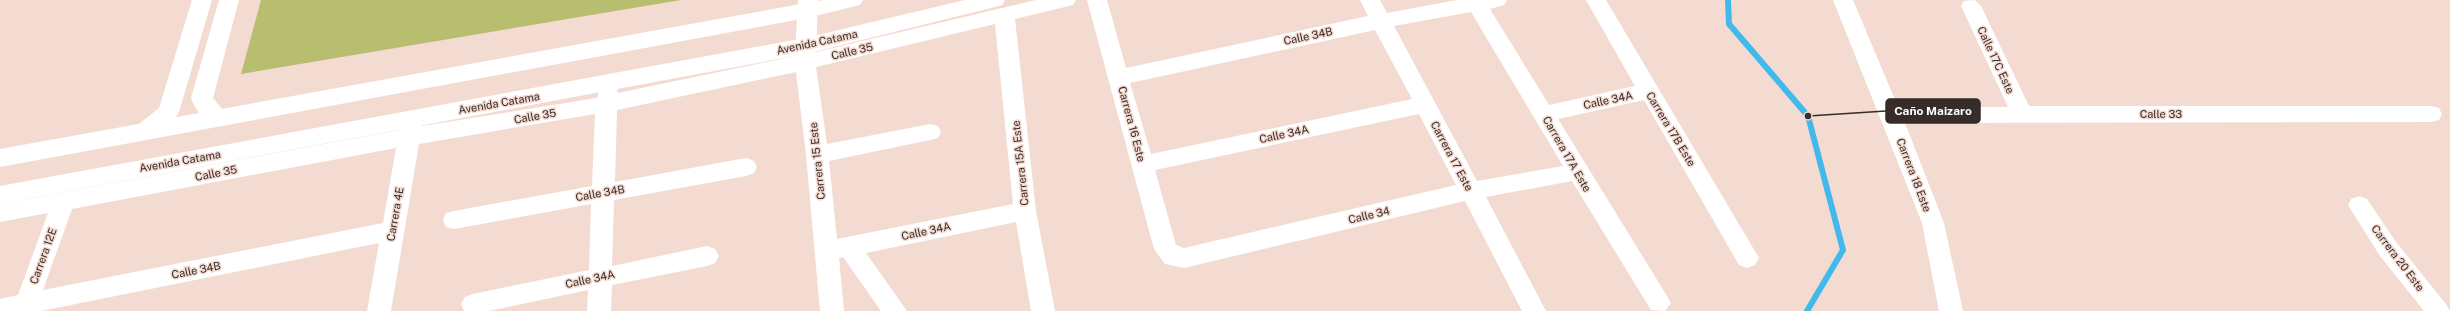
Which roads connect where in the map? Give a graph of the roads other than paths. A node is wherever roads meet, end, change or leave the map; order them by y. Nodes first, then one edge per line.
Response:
1 (202, 0) edge
2 (229, 0) edge
3 (853, 0) edge
4 (1066, 0) edge
5 (1097, 0) edge
6 (1370, 0) edge
7 (1596, 0) edge
8 (1843, 0) edge
9 (1487, 2) edge
10 (808, 6) edge
11 (1971, 6) dead end
12 (999, 7) edge
13 (1381, 21) junction
14 (805, 54) junction
15 (1120, 77) junction
16 (609, 83) junction
17 (1648, 91) junction
18 (607, 104) junction
19 (1424, 105) junction
20 (1544, 114) junction
21 (2022, 114) junction
22 (2431, 114) dead end
23 (1891, 115) junction
24 (218, 117) junction
25 (410, 128) junction
26 (147, 130) junction
27 (930, 132) dead end
28 (817, 155) junction
29 (0, 158) edge
30 (1143, 164) junction
31 (746, 167) dead end
32 (1576, 172) junction
33 (1470, 191) junction
34 (603, 192) junction
35 (0, 195) edge
36 (62, 202) junction
37 (2359, 205) dead end
38 (1025, 211) junction
39 (0, 214) edge
40 (454, 220) dead end
41 (392, 231) junction
42 (1166, 248) joint
43 (838, 249) junction
44 (708, 256) dead end
45 (1747, 258) dead end
46 (600, 276) junction
47 (473, 304) dead end
48 (1659, 304) dead end
49 (25, 307) edge
50 (0, 308) edge
51 (380, 311) edge
52 (599, 311) edge
53 (832, 311) edge
54 (895, 311) edge
55 (1043, 311) edge
56 (1534, 311) edge
57 (1951, 311) edge
58 (2438, 311) edge

1 - 26 street
2 - 24 street
3 - 10 street
4 - 12 street, Calle 35
5 - 15 street, Carrera 16 Este
6 - 13 street, Carrera 17 Este
7 - 17 street, Carrera 17B Este
8 - 23 street, Carrera 18 Este
9 - 13 street, Calle 34B
9 - 20 street, Carrera 17A Este
10 - 14 street, Carrera 15 Este
10 - 24 street
11 - 21 street, Calle 17C Este
12 - 14 street, Calle 35
12 - 38 street, Carrera 15A Este
13 - 15 street, Calle 34B
13 - 19 street, Carrera 17 Este
14 - 16 street, Avenida Catama
14 - 18 street, Calle 35
14 - 28 street, Carrera 15 Este
15 - 30 street, Carrera 16 Este
16 - 18 street
16 - 25 street, Avenida Catama
17 - 20 street, Calle 34A
17 - 45 street, Carrera 17B Este
18 - 25 street, Calle 35
18 - 34 street
19 - 30 street, Calle 34A
19 - 33 street, Carrera 17 Este
20 - 32 street, Carrera 17A Este
21 - 22 street, Calle 33
21 - 23 street, Calle 33
23 - 57 street, Carrera 18 Este
24 - 26 street
25 - 35 street, Avenida Catama
25 - 36 street, Calle 35
25 - 41 street, Carrera 4E
26 - 29 street
27 - 28 street
28 - 43 street, Carrera 15 Este
30 - 42 street, Carrera 16 Este
31 - 34 street, Calle 34B
32 - 33 street, Calle 34
32 - 48 street, Carrera 17A Este
33 - 42 street, Calle 34
33 - 56 street, Carrera 17 Este
34 - 40 street, Calle 34B
34 - 46 street
36 - 39 street, Calle 35
36 - 49 street, Carrera 12E
37 - 58 street, Carrera 20 Este
38 - 43 street, Calle 34A
38 - 55 street, Carrera 15A Este
41 - 49 street, Calle 34B
41 - 51 street, Carrera 4E
43 - 53 street, Carrera 15 Este
43 - 54 street
44 - 46 street, Calle 34A
46 - 47 street, Calle 34A
46 - 52 street
49 - 50 street, Calle 34B

